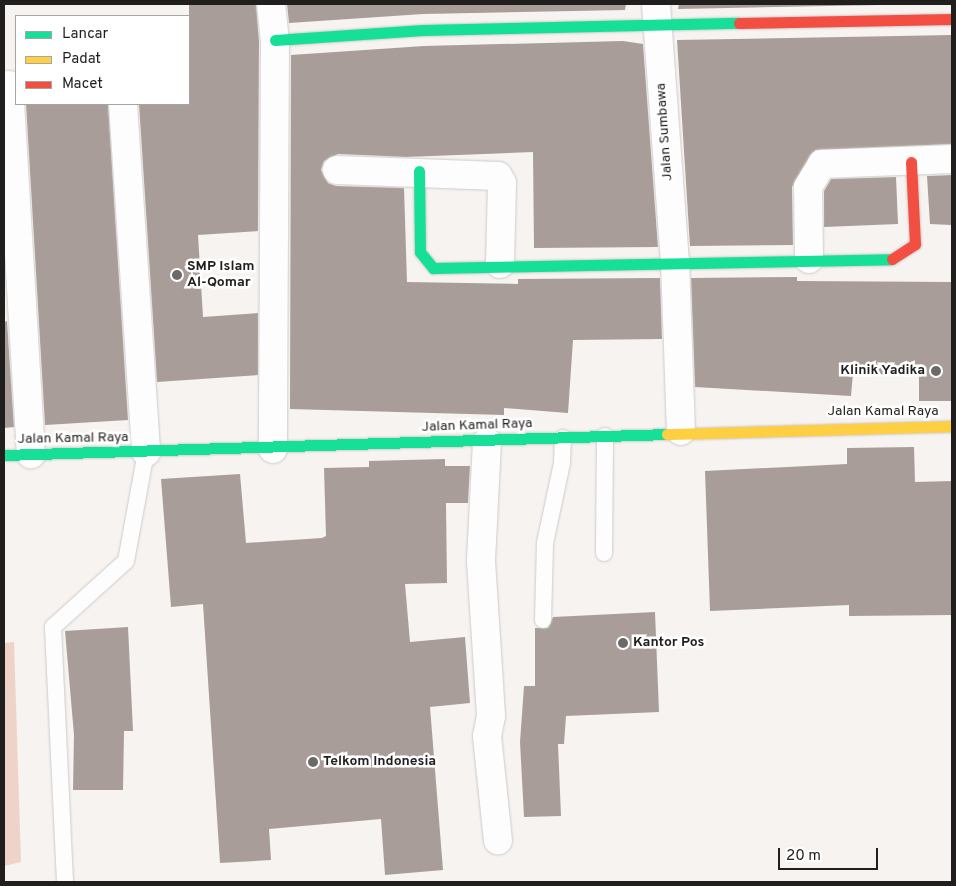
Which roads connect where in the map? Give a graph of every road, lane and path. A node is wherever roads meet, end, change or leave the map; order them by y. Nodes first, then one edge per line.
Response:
1 (271, 4) edge
2 (656, 15) edge
3 (952, 19) edge
4 (274, 40) junction
5 (10, 85) edge
6 (123, 105) edge
7 (952, 159) edge
8 (911, 162) junction
9 (337, 170) dead end
10 (418, 172) junction
11 (809, 259) junction
12 (675, 261) junction
13 (500, 264) junction
14 (952, 426) edge
15 (681, 431) junction
16 (605, 436) junction
17 (563, 438) junction
18 (487, 442) junction
19 (273, 449) junction
20 (146, 452) junction
21 (30, 454) junction
22 (4, 456) edge
23 (604, 553) dead end
24 (543, 620) dead end
25 (498, 840) dead end
26 (65, 882) edge

1 - 4 street
2 - 3 street
2 - 4 street
2 - 12 street, Jalan Sumbawa
4 - 19 street
5 - 21 street
6 - 20 street
7 - 8 street
8 - 11 street
8 - 11 street
9 - 10 street
10 - 13 street
10 - 13 street
11 - 12 street
12 - 13 street
12 - 15 street, Jalan Sumbawa
14 - 15 street, Jalan Kamal Raya
15 - 16 street, Jalan Kamal Raya
16 - 17 street, Jalan Kamal Raya
16 - 23 lane
17 - 18 street, Jalan Kamal Raya
17 - 24 lane
18 - 19 street, Jalan Kamal Raya
18 - 25 street
19 - 20 street, Jalan Kamal Raya
20 - 21 street, Jalan Kamal Raya
20 - 26 lane
21 - 22 street, Jalan Kamal Raya

